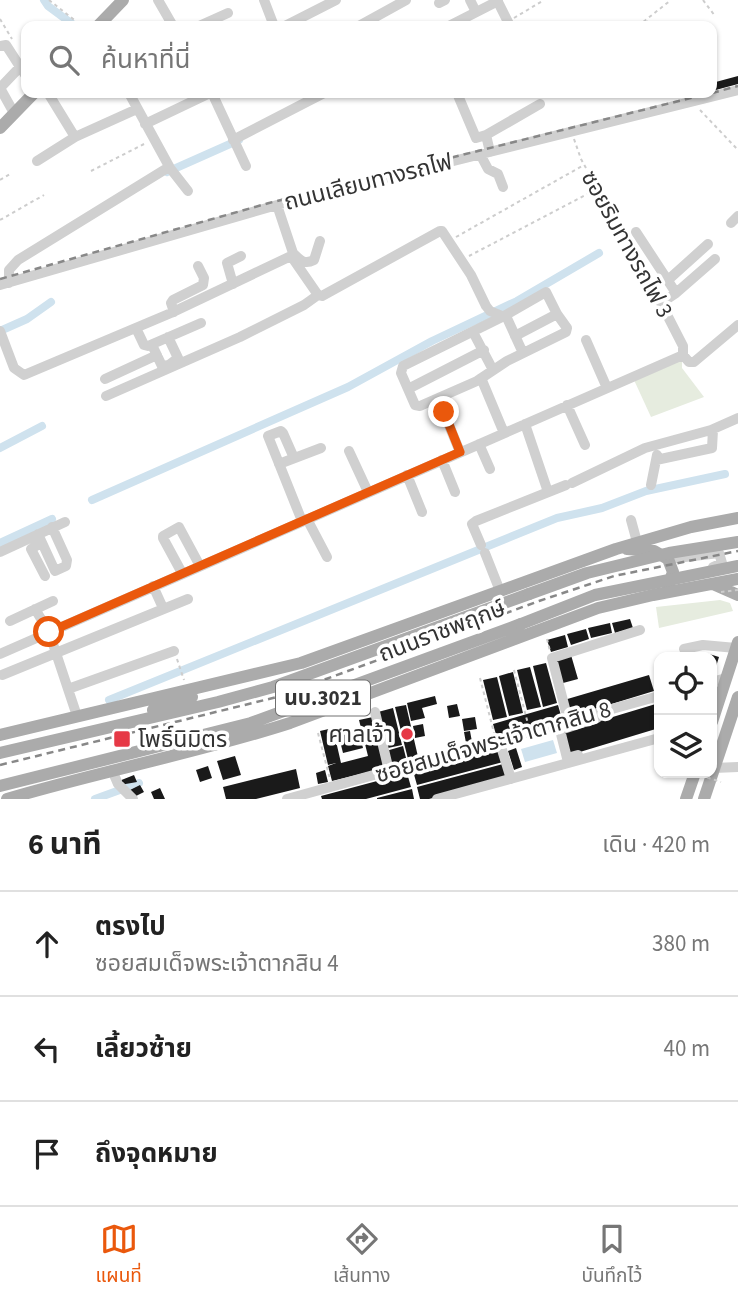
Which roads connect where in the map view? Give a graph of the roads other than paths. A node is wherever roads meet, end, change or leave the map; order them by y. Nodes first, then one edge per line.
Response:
1 (123, 0) edge
2 (158, 0) edge
3 (336, 0) edge
4 (470, 0) edge
5 (402, 1) edge
6 (498, 1) edge
7 (268, 2) edge
8 (476, 12) junction
9 (228, 13) dead end
10 (103, 21) edge
11 (170, 21) edge
12 (210, 21) edge
13 (273, 21) edge
14 (295, 21) edge
15 (368, 21) edge
16 (459, 21) edge
17 (506, 21) edge
18 (2, 43) edge
19 (21, 68) edge
20 (21, 72) edge
21 (738, 90) edge
22 (717, 95) edge
23 (29, 98) edge
24 (51, 98) edge
25 (132, 98) edge
26 (200, 98) edge
27 (213, 98) edge
28 (306, 98) edge
29 (459, 98) edge
30 (707, 98) edge
31 (540, 104) dead end
32 (137, 109) junction
33 (14, 113) junction
34 (145, 124) junction
35 (0, 128) edge
36 (486, 135) junction
37 (75, 137) junction
38 (234, 142) junction
39 (485, 153) junction
40 (37, 160) dead end
41 (246, 166) dead end
42 (171, 169) junction
43 (503, 187) dead end
44 (188, 191) dead end
45 (277, 205) junction
46 (636, 232) dead end
47 (320, 241) dead end
48 (708, 244) dead end
49 (292, 254) junction
50 (241, 256) dead end
51 (715, 259) dead end
52 (198, 266) dead end
53 (668, 280) junction
54 (4, 284) edge
55 (233, 284) junction
56 (676, 293) junction
57 (318, 295) junction
58 (174, 312) junction
59 (497, 314) junction
60 (556, 314) junction
61 (201, 323) dead end
62 (738, 325) edge
63 (136, 328) junction
64 (473, 332) junction
65 (1, 333) edge
66 (515, 336) junction
67 (168, 337) junction
68 (586, 340) dead end
69 (152, 345) junction
70 (484, 350) junction
71 (523, 353) junction
72 (157, 355) junction
73 (683, 355) junction
74 (494, 370) junction
75 (481, 378) junction
76 (105, 379) dead end
77 (607, 388) junction
78 (408, 389) junction
79 (106, 396) dead end
80 (567, 405) junction
81 (444, 412) dead end
82 (738, 418) edge
83 (525, 424) junction
84 (713, 430) junction
85 (504, 433) junction
86 (479, 444) junction
87 (585, 445) dead end
88 (654, 446) junction
89 (321, 448) dead end
90 (349, 451) dead end
91 (460, 452) junction
92 (294, 458) junction
93 (442, 460) junction
94 (656, 460) junction
95 (279, 464) junction
96 (489, 469) dead end
97 (407, 475) junction
98 (651, 485) dead end
99 (368, 492) junction
100 (455, 492) dead end
101 (548, 492) junction
102 (422, 512) dead end
103 (738, 518) edge
104 (304, 520) junction
105 (631, 520) dead end
106 (65, 522) dead end
107 (52, 527) junction
108 (39, 539) junction
109 (637, 542) junction
110 (738, 542) edge
111 (616, 549) junction
112 (0, 552) edge
113 (327, 557) dead end
114 (668, 559) junction
115 (200, 566) junction
116 (738, 566) edge
117 (55, 571) junction
118 (182, 573) junction
119 (738, 579) edge
120 (670, 580) junction
121 (710, 583) junction
122 (153, 586) junction
123 (500, 591) junction
124 (738, 592) edge
125 (653, 595) junction
126 (188, 599) dead end
127 (53, 601) dead end
128 (163, 608) junction
129 (35, 609) junction
130 (10, 621) dead end
131 (640, 630) dead end
132 (49, 632) junction
133 (737, 645) edge
134 (684, 649) dead end
135 (174, 651) dead end
136 (56, 652) junction
137 (0, 654) edge
138 (269, 671) junction
139 (2, 675) dead end
140 (726, 678) junction
141 (717, 681) edge
142 (68, 689) junction
143 (654, 699) edge
144 (654, 700) edge
145 (738, 700) edge
146 (375, 712) dead end
147 (713, 715) edge
148 (77, 716) junction
149 (568, 720) junction
150 (90, 731) junction
151 (654, 733) edge
152 (0, 735) edge
153 (654, 739) edge
154 (498, 741) junction
155 (221, 743) junction
156 (0, 753) edge
157 (119, 755) junction
158 (717, 760) edge
159 (738, 767) edge
160 (717, 768) edge
161 (113, 770) junction
162 (388, 771) junction
163 (692, 778) edge
164 (711, 778) edge
165 (511, 779) junction
166 (0, 786) edge
167 (300, 797) edge
168 (7, 799) edge
169 (133, 799) edge
170 (286, 799) edge
171 (437, 799) edge
172 (685, 799) edge
173 (704, 799) edge

1 - 10 main road
2 - 11 street
3 - 14 street
4 - 8 street
5 - 15 street
6 - 8 street
6 - 17 street
7 - 13 street
8 - 16 street
9 - 12 street
18 - 19 street
20 - 33 street
21 - 22 street, ถนนเลียบทางรถไฟ
23 - 33 main road
24 - 37 street
25 - 32 street
26 - 34 street
27 - 38 street
28 - 38 street
29 - 36 street
30 - 39 street, ถนนเลียบทางรถไฟ
31 - 36 street
32 - 34 street
32 - 37 street
33 - 35 main road
34 - 42 street
36 - 39 street
37 - 40 street
38 - 41 street
39 - 43 street
39 - 45 street, ถนนเลียบทางรถไฟ
42 - 44 street
42 - 54 street
45 - 49 street
45 - 54 street, ถนนเลียบทางรถไฟ
46 - 53 street
47 - 49 street
48 - 53 street
49 - 55 street
49 - 57 street
50 - 55 street
51 - 56 street
52 - 58 street
53 - 56 street
55 - 58 street
56 - 73 street, ซอยริมทางรถไฟ 3
57 - 59 street
57 - 79 street
58 - 63 street
59 - 60 street
59 - 64 street
59 - 66 street
60 - 66 street
60 - 71 street
61 - 67 street
62 - 73 street
63 - 65 street
63 - 69 street
64 - 70 street
64 - 78 street
66 - 71 street
67 - 69 street
67 - 72 street
68 - 77 street
69 - 72 street
70 - 74 street
70 - 78 street
71 - 74 street
72 - 76 street
73 - 77 street
74 - 75 street
75 - 78 street
75 - 85 street
77 - 80 street
80 - 83 street
80 - 87 street
81 - 91 street
82 - 84 street
83 - 85 street
83 - 101 street
84 - 88 street
84 - 94 street
85 - 86 street
86 - 91 street
86 - 96 street
88 - 94 street
88 - 101 street
89 - 92 street
90 - 99 street
91 - 93 street
92 - 95 street
92 - 95 street
93 - 97 street
93 - 100 street
94 - 98 street
95 - 104 street
97 - 99 street
97 - 102 street
99 - 104 street
101 - 123 street
103 - 109 main road, ถนนราชพฤกษ์ / นบ.3021
104 - 113 street
104 - 115 street
105 - 109 street
106 - 107 street
107 - 108 street
107 - 117 street
108 - 112 street
108 - 117 street
108 - 117 street
109 - 111 main road, ถนนราชพฤกษ์ / นบ.3021
110 - 150 main road, ถนนราชพฤกษ์ / นบ.3021, bridge
111 - 114 main road
111 - 123 main road, ถนนราชพฤกษ์ / นบ.3021
114 - 120 main road
114 - 120 street
115 - 118 street
115 - 118 street
116 - 157 main road, ถนนราชพฤกษ์ / นบ.3021, bridge
118 - 122 street
119 - 121 main road, ถนนราชพฤกษ์ / นบ.3021
120 - 125 main road
121 - 124 main road
121 - 125 main road, ถนนราชพฤกษ์ / นบ.3021
122 - 128 street
122 - 132 street
123 - 138 main road, ถนนราชพฤกษ์ / นบ.3021
125 - 155 main road, ถนนราชพฤกษ์ / นบ.3021
126 - 128 street
127 - 129 street
128 - 136 street
129 - 130 street
129 - 132 street
131 - 149 street
132 - 136 street
132 - 137 street
133 - 134 street
133 - 140 main road
135 - 142 street
136 - 139 street
136 - 142 street
138 - 148 main road, ถนนราชพฤกษ์ / นบ.3021
138 - 150 main road
140 - 141 street
140 - 147 main road
142 - 148 street
143 - 149 street, ซอยสมเด็จพระเจ้าตากสิน 8
144 - 151 street
145 - 158 main road
146 - 162 street
148 - 152 main road, ถนนราชพฤกษ์ / นบ.3021
149 - 154 street, ซอยสมเด็จพระเจ้าตากสิน 8
150 - 156 main road, ถนนราชพฤกษ์ / นบ.3021
153 - 165 street
154 - 162 street, ซอยสมเด็จพระเจ้าตากสิน 8
154 - 165 street
155 - 157 main road
155 - 161 main road, ถนนราชพฤกษ์ / นบ.3021
157 - 166 main road, ถนนราชพฤกษ์ / นบ.3021
159 - 160 street
161 - 168 main road, ถนนราชพฤกษ์ / นบ.3021
161 - 169 street
162 - 167 street, ซอยสมเด็จพระเจ้าตากสิน 8
163 - 172 main road
164 - 173 main road
165 - 171 street
167 - 170 street, ซอยสมเด็จพระเจ้าตากสิน 8

